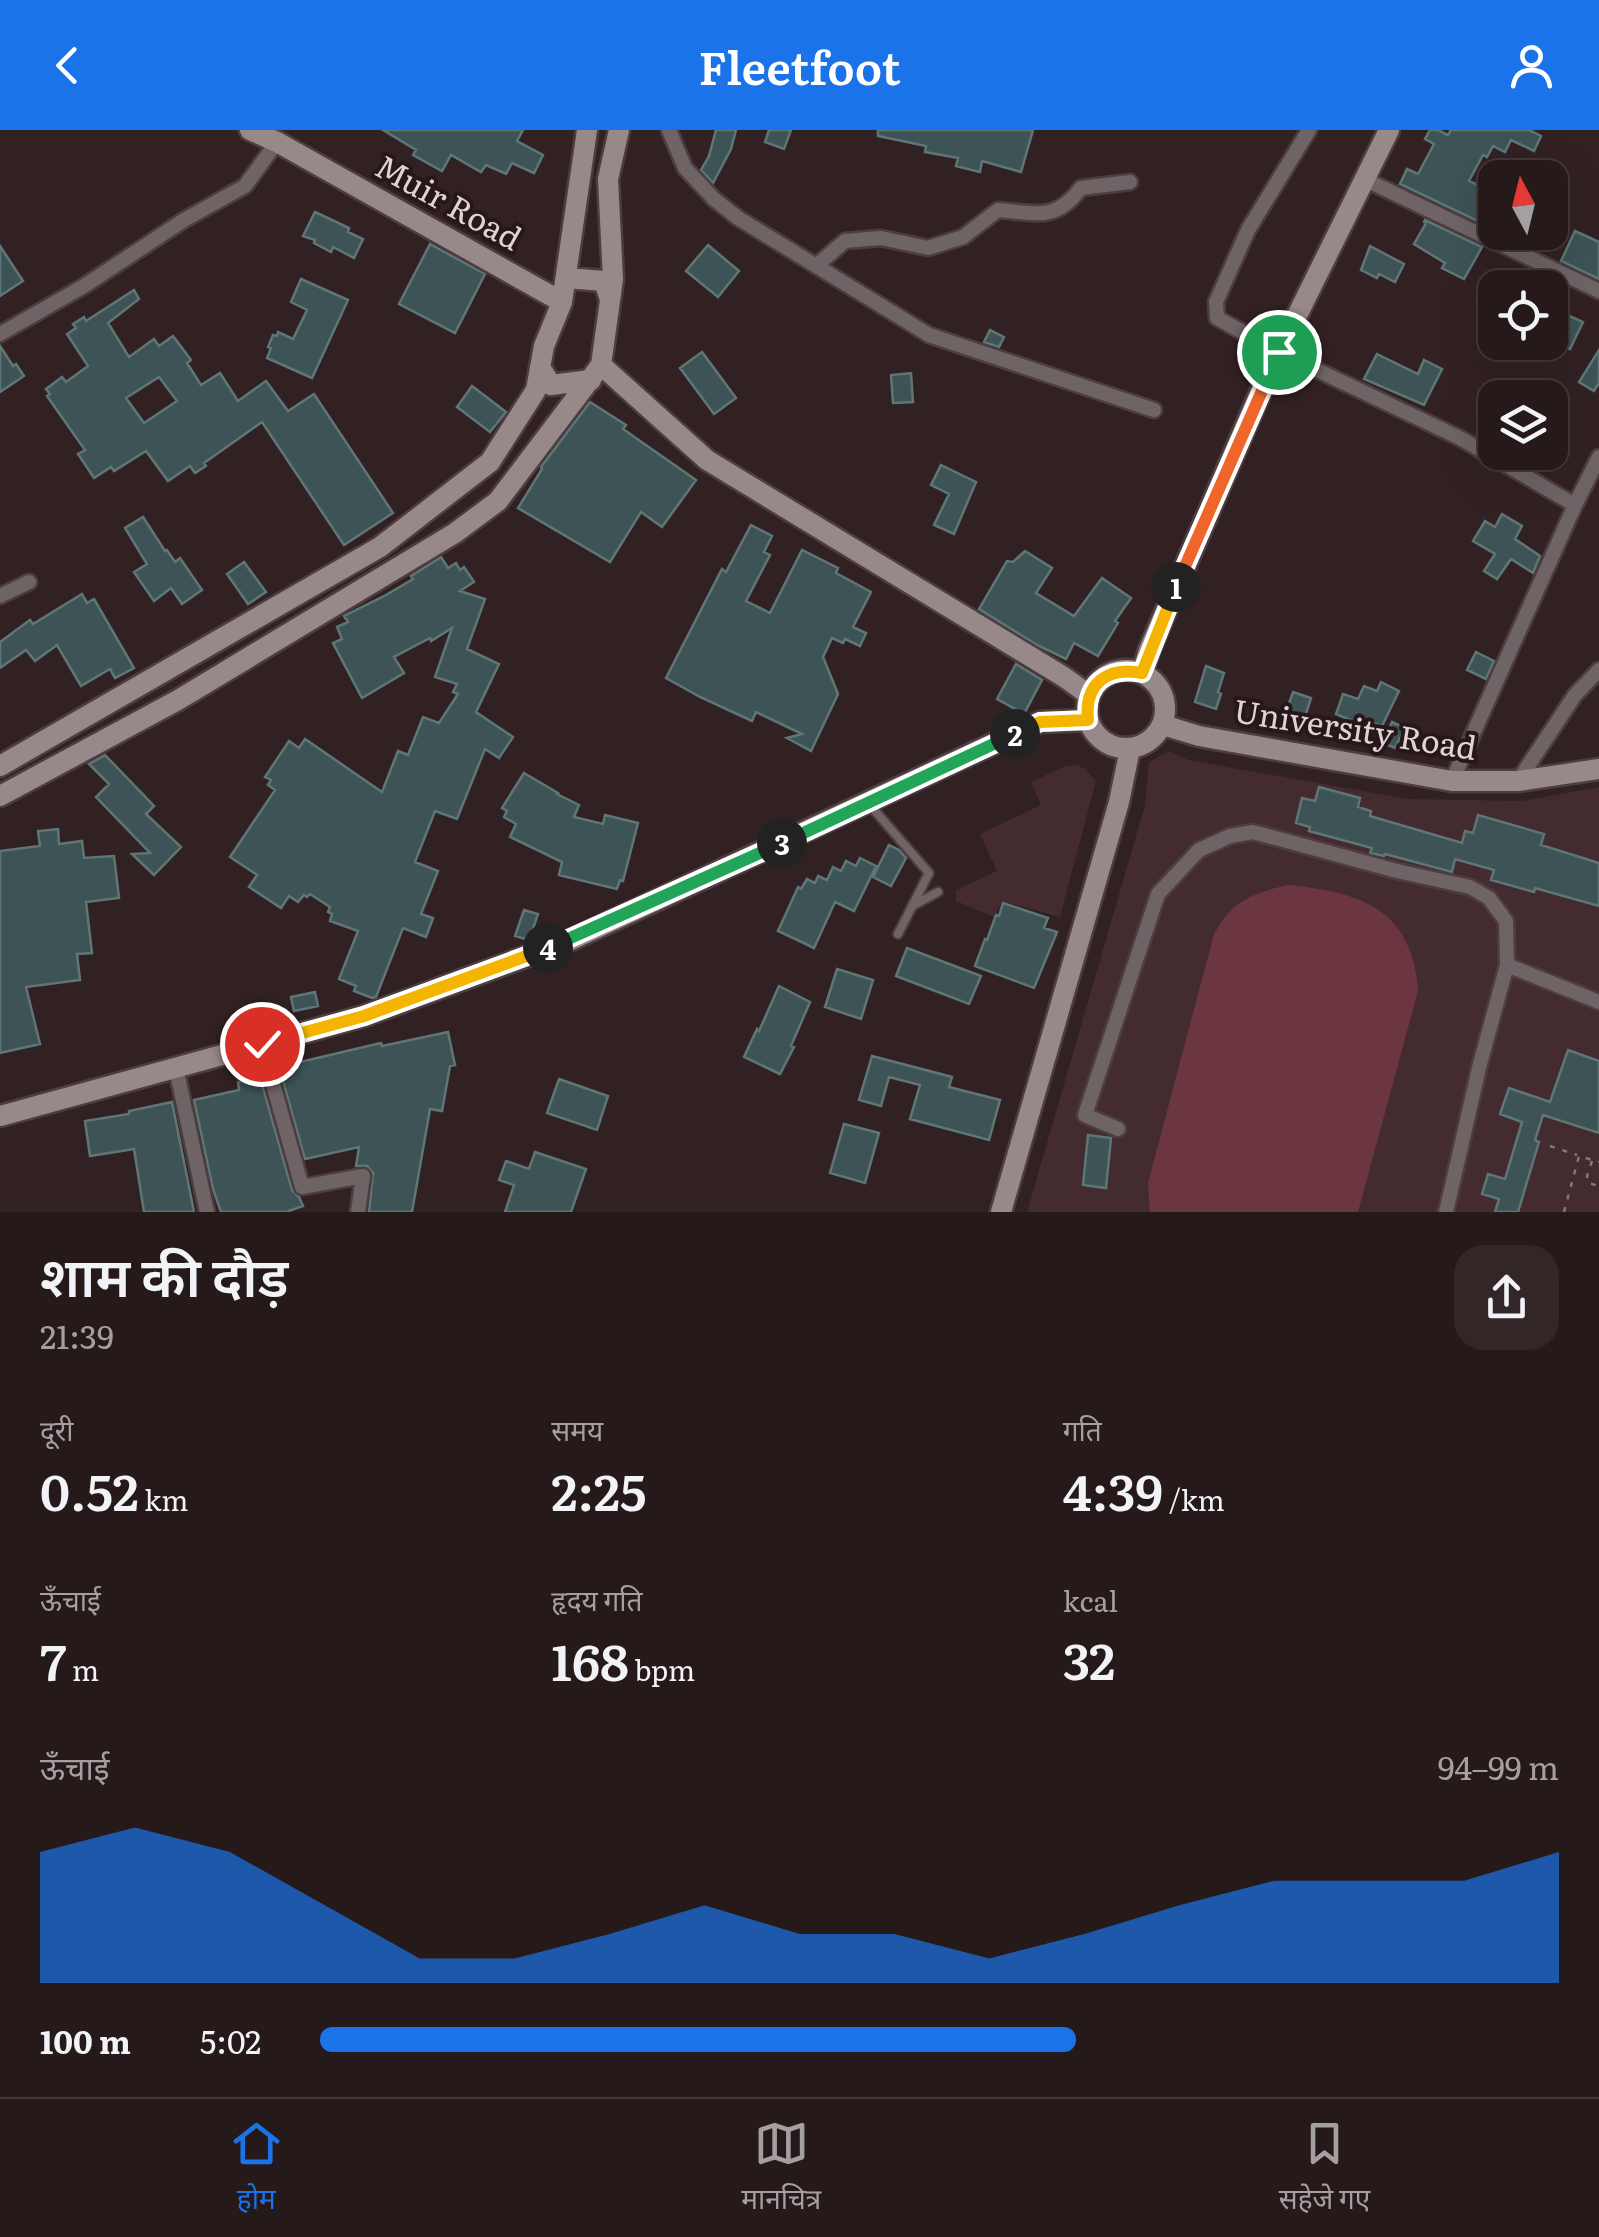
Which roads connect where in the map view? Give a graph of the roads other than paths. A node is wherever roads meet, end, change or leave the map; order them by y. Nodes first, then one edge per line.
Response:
1 (250, 130) edge
2 (587, 130) edge
3 (619, 130) edge
4 (669, 130) edge
5 (1309, 130) edge
6 (1389, 130) edge
7 (278, 142) junction
8 (1364, 179) junction
9 (1130, 182) dead end
10 (816, 266) junction
11 (566, 278) junction
12 (1599, 291) edge
13 (610, 300) junction
14 (562, 302) junction
15 (0, 334) edge
16 (1279, 352) junction
17 (540, 367) junction
18 (596, 372) junction
19 (1154, 410) dead end
20 (1599, 456) edge
21 (1574, 505) junction
22 (29, 582) dead end
23 (0, 596) edge
24 (1599, 670) edge
25 (1142, 673) junction
26 (1090, 695) junction
27 (1088, 720) junction
28 (1163, 724) junction
29 (1130, 749) junction
30 (0, 766) edge
31 (1599, 769) edge
32 (1452, 781) junction
33 (1518, 781) junction
34 (0, 796) edge
35 (868, 803) junction
36 (938, 892) dead end
37 (912, 906) junction
38 (898, 934) dead end
39 (1507, 965) junction
40 (1599, 1002) edge
41 (262, 1044) junction
42 (176, 1068) junction
43 (0, 1116) edge
44 (1118, 1130) dead end
45 (207, 1212) edge
46 (358, 1212) edge
47 (1001, 1212) edge
48 (1446, 1212) edge

1 - 7 main road, Muir Road
2 - 11 main road
3 - 13 main road
4 - 10 street
5 - 16 street
6 - 8 main road
7 - 14 main road, Muir Road
7 - 15 street
8 - 12 street
8 - 16 main road
9 - 10 street
10 - 19 street
11 - 13 main road
11 - 14 main road
13 - 18 main road
14 - 17 main road
16 - 21 street
16 - 25 main road
17 - 18 main road
17 - 30 main road
18 - 26 main road
18 - 34 main road
20 - 21 street
21 - 32 street
22 - 23 street
24 - 33 street
25 - 26 main road
25 - 28 main road
26 - 27 main road
27 - 29 main road
27 - 35 main road
28 - 29 main road
28 - 32 main road, University Road
29 - 47 main road
31 - 33 main road, University Road
32 - 33 main road, University Road
35 - 37 lane
35 - 41 main road
36 - 37 lane
37 - 38 lane
39 - 40 street
39 - 44 street
39 - 48 street
41 - 42 main road
41 - 46 street
42 - 43 main road
42 - 45 street

